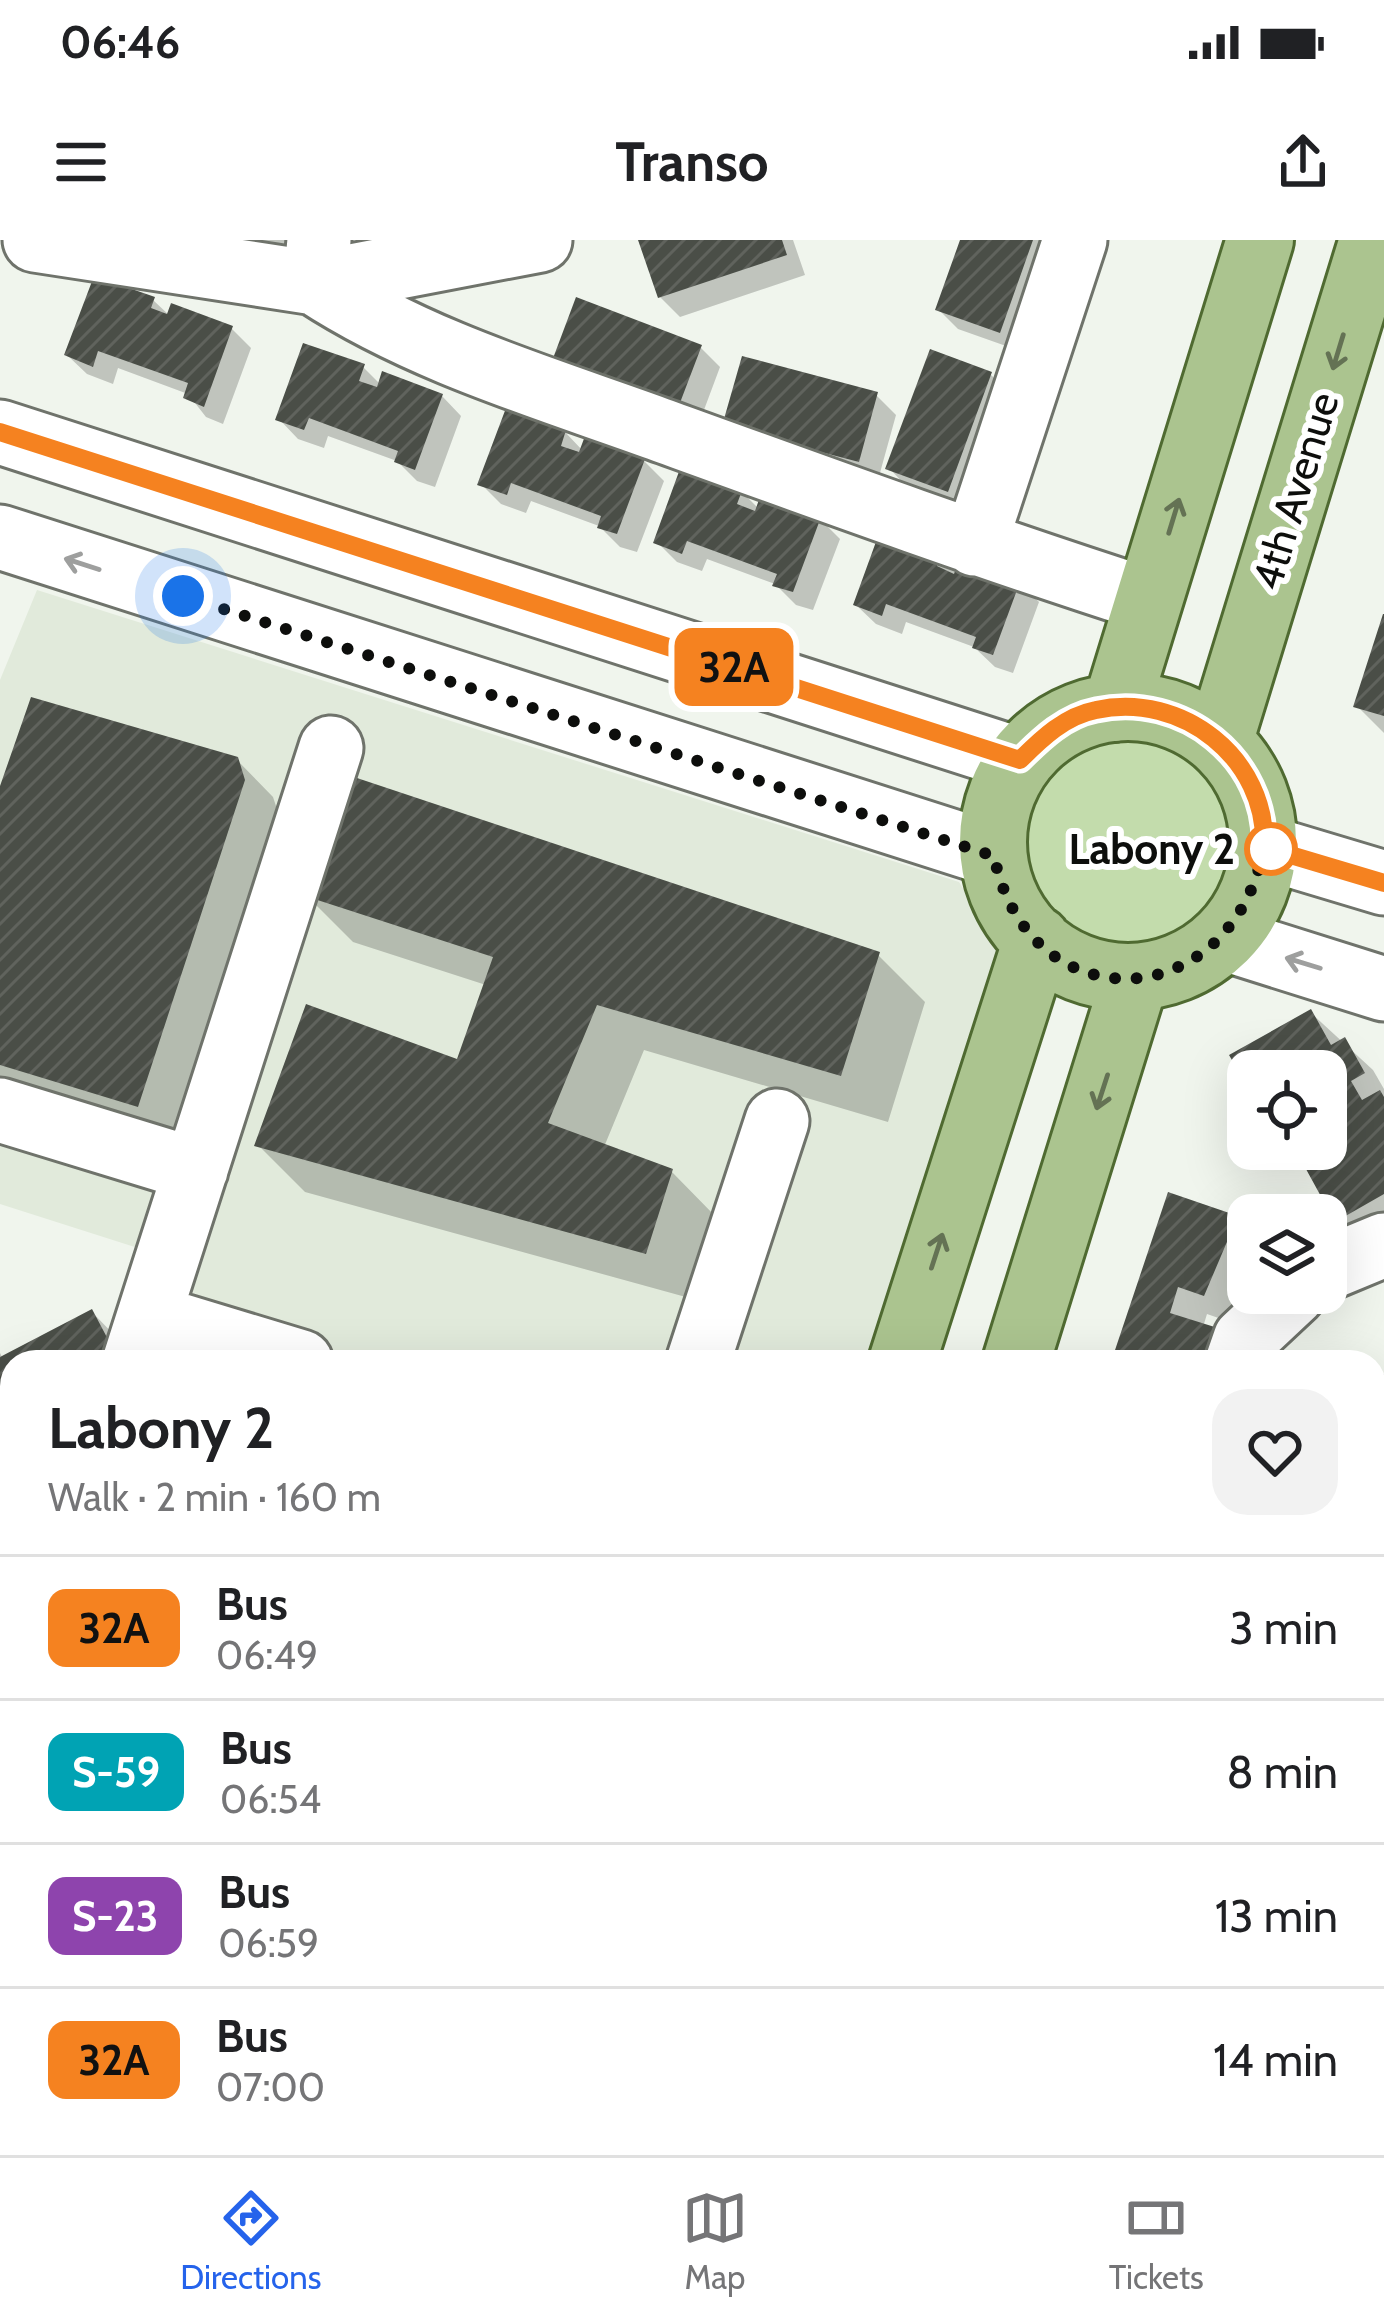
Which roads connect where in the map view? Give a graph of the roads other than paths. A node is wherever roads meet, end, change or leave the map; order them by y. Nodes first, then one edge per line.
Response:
1 (35, 240) edge
2 (540, 240) edge
3 (1075, 240) edge
4 (1260, 240) edge
5 (1372, 240) edge
6 (317, 261) edge
7 (0, 432) edge
8 (0, 537) edge
9 (975, 544) junction
10 (1148, 600) junction
11 (1116, 708) junction
12 (1219, 742) junction
13 (332, 748) dead end
14 (1020, 760) junction
15 (1264, 847) junction
16 (994, 856) junction
17 (1384, 883) edge
18 (1222, 938) junction
19 (1036, 940) junction
20 (1135, 980) junction
21 (1384, 989) edge
22 (0, 1110) edge
23 (777, 1121) dead end
24 (196, 1170) junction
25 (1384, 1246) edge
26 (1347, 1260) edge
27 (1272, 1314) edge
28 (141, 1339) edge
29 (218, 1350) edge
30 (702, 1350) edge
31 (906, 1350) edge
32 (1020, 1350) edge
33 (1241, 1350) edge

1 - 6 street
2 - 6 street
3 - 9 street
10 -> 4 main road
5 -> 12 main road, 4th Avenue
6 - 9 street
7 - 14 street
16 -> 8 street
9 - 10 street
10 - 11 main road
11 - 12 main road
11 - 14 main road
12 - 15 main road
13 - 24 street
14 - 16 main road
15 - 17 street
15 - 18 main road
16 - 19 main road
18 - 20 main road
21 -> 18 street
19 - 20 main road
31 -> 19 main road
20 -> 32 main road
22 - 24 street
23 - 30 street
24 - 28 street
25 - 26 street
27 - 33 street
28 - 29 street

